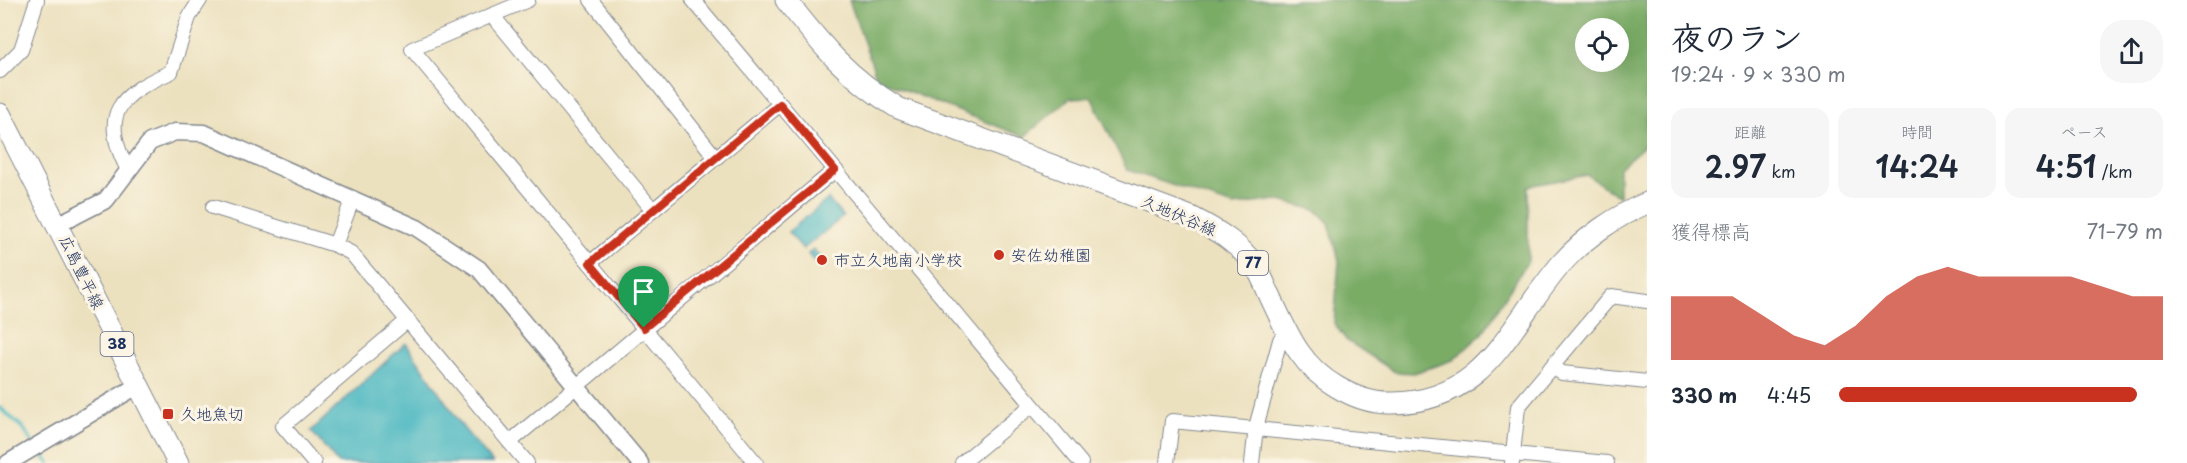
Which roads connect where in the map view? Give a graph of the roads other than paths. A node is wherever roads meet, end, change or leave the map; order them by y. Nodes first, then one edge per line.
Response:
1 (37, 0) edge
2 (200, 0) edge
3 (528, 0) edge
4 (591, 0) edge
5 (693, 0) edge
6 (786, 0) edge
7 (492, 15) junction
8 (0, 71) edge
9 (780, 104) junction
10 (0, 114) edge
11 (716, 158) junction
12 (128, 170) junction
13 (835, 170) junction
14 (352, 198) junction
15 (1647, 203) edge
16 (213, 207) dead end
17 (653, 210) junction
18 (59, 225) junction
19 (335, 245) junction
20 (590, 263) junction
21 (1647, 301) edge
22 (408, 320) junction
23 (644, 328) junction
24 (1286, 331) junction
25 (1552, 366) junction
26 (1647, 382) edge
27 (137, 386) junction
28 (577, 386) junction
29 (1031, 406) junction
30 (1256, 427) junction
31 (510, 442) junction
32 (1513, 458) edge
33 (967, 462) edge
34 (8, 463) edge
35 (178, 463) edge
36 (314, 463) edge
37 (527, 463) edge
38 (640, 463) edge
39 (756, 463) edge
40 (1081, 463) edge
41 (1167, 463) edge
42 (1252, 463) edge
43 (1607, 463) edge

1 - 8 street
2 - 12 street
3 - 7 street
4 - 11 street
5 - 9 street
6 - 24 main road, 久地伏谷線 / 77
7 - 17 street
7 - 20 street
9 - 11 street
9 - 13 street
10 - 18 main road, 広島豊平線 / 38
11 - 17 street
12 - 14 street
12 - 18 street
13 - 23 street
13 - 29 street
14 - 19 street
14 - 28 street
15 - 24 main road, 久地伏谷線 / 77
16 - 19 street
17 - 20 street
18 - 27 main road, 広島豊平線 / 38
19 - 22 street
20 - 23 street
21 - 25 street
22 - 31 street
22 - 36 street
23 - 28 street
23 - 39 street
24 - 30 street
25 - 26 street
25 - 32 street
27 - 34 street
27 - 35 main road, 広島豊平線 / 38
28 - 31 street
28 - 38 street
29 - 33 street
29 - 40 street
30 - 32 street
30 - 41 street
30 - 42 street
31 - 37 street
32 - 43 street

